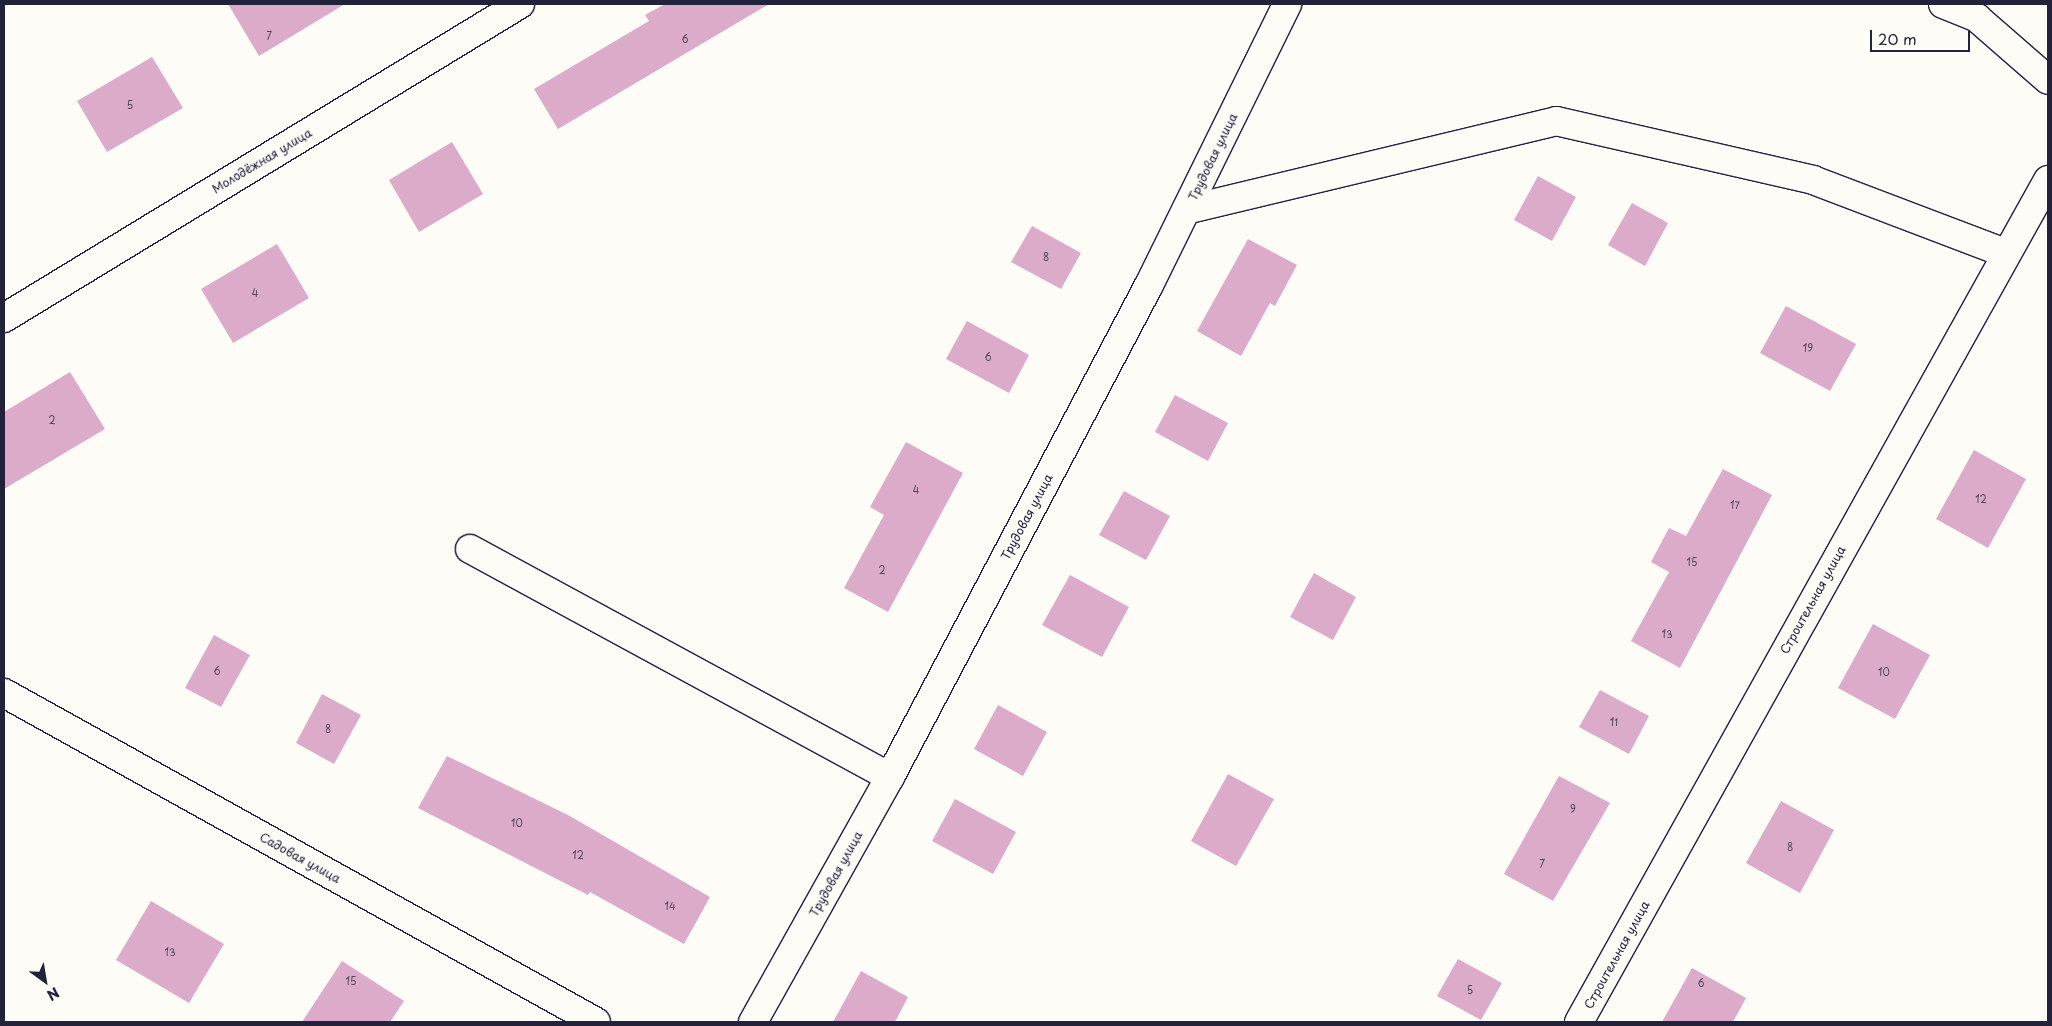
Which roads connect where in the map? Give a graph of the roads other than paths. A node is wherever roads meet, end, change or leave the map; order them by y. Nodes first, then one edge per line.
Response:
1 (520, 4) edge
2 (1287, 4) edge
3 (1943, 4) edge
4 (2048, 80) edge
5 (2048, 180) edge
6 (1186, 210) junction
7 (2005, 253) junction
8 (4, 318) edge
9 (470, 550) dead end
10 (4, 694) edge
11 (890, 777) junction
12 (596, 1022) edge
13 (753, 1022) edge
14 (1579, 1022) edge

1 - 8 street, Молодёжная улица
2 - 6 street, Трудовая улица
3 - 4 street
5 - 7 street, Строительная улица
6 - 7 street
6 - 11 street, Трудовая улица
7 - 14 street, Строительная улица
9 - 11 street
10 - 12 street, Садовая улица
11 - 13 street, Трудовая улица

